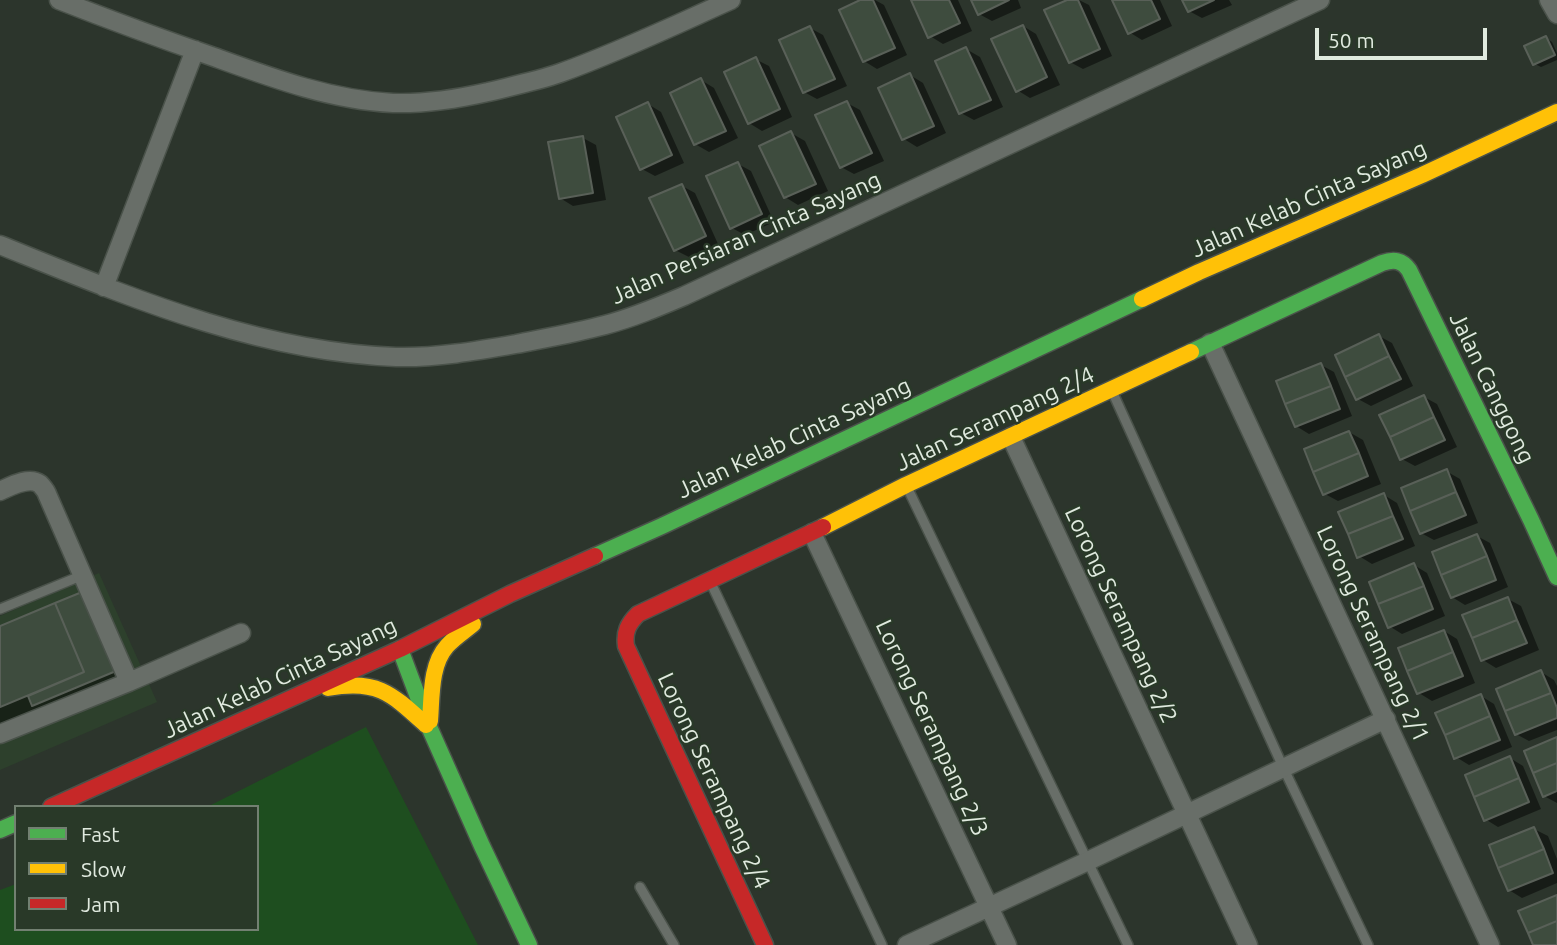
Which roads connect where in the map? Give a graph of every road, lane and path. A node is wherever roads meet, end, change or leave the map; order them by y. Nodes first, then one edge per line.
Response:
1 (59, 0) edge
2 (732, 0) edge
3 (1320, 0) edge
4 (1549, 0) edge
5 (1557, 14) edge
6 (195, 50) junction
7 (1557, 112) edge
8 (0, 245) edge
9 (1399, 260) joint
10 (104, 287) junction
11 (1210, 343) junction
12 (1111, 390) junction
13 (1011, 437) junction
14 (906, 485) junction
15 (0, 491) edge
16 (812, 533) junction
17 (83, 575) junction
18 (1557, 577) edge
19 (710, 581) junction
20 (510, 594) junction
21 (0, 609) edge
22 (241, 633) dead end
23 (624, 636) joint
24 (400, 649) junction
25 (129, 681) junction
26 (299, 695) junction
27 (1386, 719) junction
28 (430, 729) junction
29 (0, 734) edge
30 (1283, 767) junction
31 (55, 805) edge
32 (1186, 814) junction
33 (1088, 861) junction
34 (640, 887) dead end
35 (989, 906) junction
36 (529, 945) edge
37 (674, 945) edge
38 (765, 945) edge
39 (882, 945) edge
40 (907, 945) edge
41 (1007, 945) edge
42 (1128, 945) edge
43 (1248, 945) edge
44 (1368, 945) edge
45 (1490, 945) edge

1 - 6 street
2 - 6 street
3 - 10 street, Jalan Persiaran Cinta Sayang
4 - 5 street
6 - 10 street
7 - 20 main road, Jalan Kelab Cinta Sayang
8 - 10 street, Jalan Persiaran Cinta Sayang
9 - 11 main road, Jalan Serampang 2/4
9 - 18 main road, Jalan Canggong
11 - 12 main road, Jalan Serampang 2/4
11 - 27 street, Lorong Serampang 2/1
12 - 13 main road, Jalan Serampang 2/4
12 - 30 lane
13 - 14 main road, Jalan Serampang 2/4
13 - 32 street, Lorong Serampang 2/2
14 - 16 main road, Jalan Serampang 2/4
14 - 33 lane
15 - 17 street
16 - 19 main road, Jalan Serampang 2/4
16 - 35 street, Lorong Serampang 2/3
17 - 21 lane
17 - 25 street
19 - 23 main road, Jalan Serampang 2/4
19 - 39 lane
20 - 24 main road, Jalan Kelab Cinta Sayang
20 - 28 main road
22 - 25 street
23 - 38 main road, Lorong Serampang 2/4
24 - 26 main road, Jalan Kelab Cinta Sayang
24 - 28 main road
25 - 29 street
26 - 28 main road
26 - 31 main road, Jalan Kelab Cinta Sayang
27 - 30 street
27 - 45 street, Lorong Serampang 2/1
28 - 36 main road
30 - 32 street
30 - 44 lane
32 - 33 street
32 - 43 street, Lorong Serampang 2/2
33 - 35 street
33 - 42 lane
34 - 37 lane
35 - 40 street
35 - 41 street, Lorong Serampang 2/3

